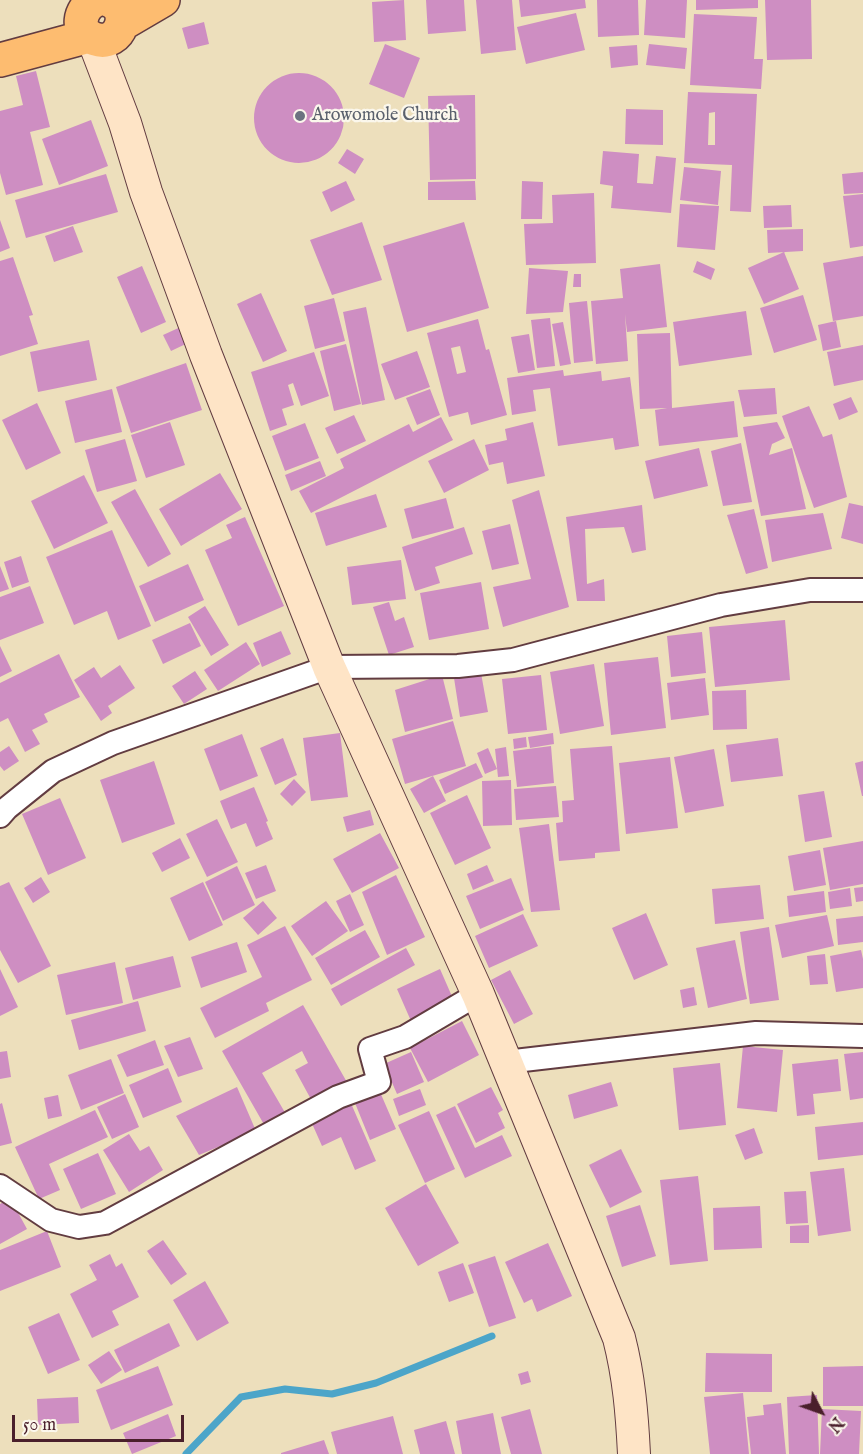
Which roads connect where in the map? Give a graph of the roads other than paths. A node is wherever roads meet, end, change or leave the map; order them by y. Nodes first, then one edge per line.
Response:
1 (163, 0) edge
2 (103, 12) edge
3 (0, 56) edge
4 (0, 60) edge
5 (863, 590) edge
6 (329, 667) junction
7 (2, 809) edge
8 (478, 994) junction
9 (863, 1036) edge
10 (506, 1062) junction
11 (0, 1186) edge
12 (634, 1454) edge

1 - 2 main road
2 - 3 main road
2 - 4 main road
2 - 6 main road
5 - 6 street
6 - 7 street
6 - 8 main road
8 - 10 main road
8 - 11 street
9 - 10 street
10 - 12 main road

